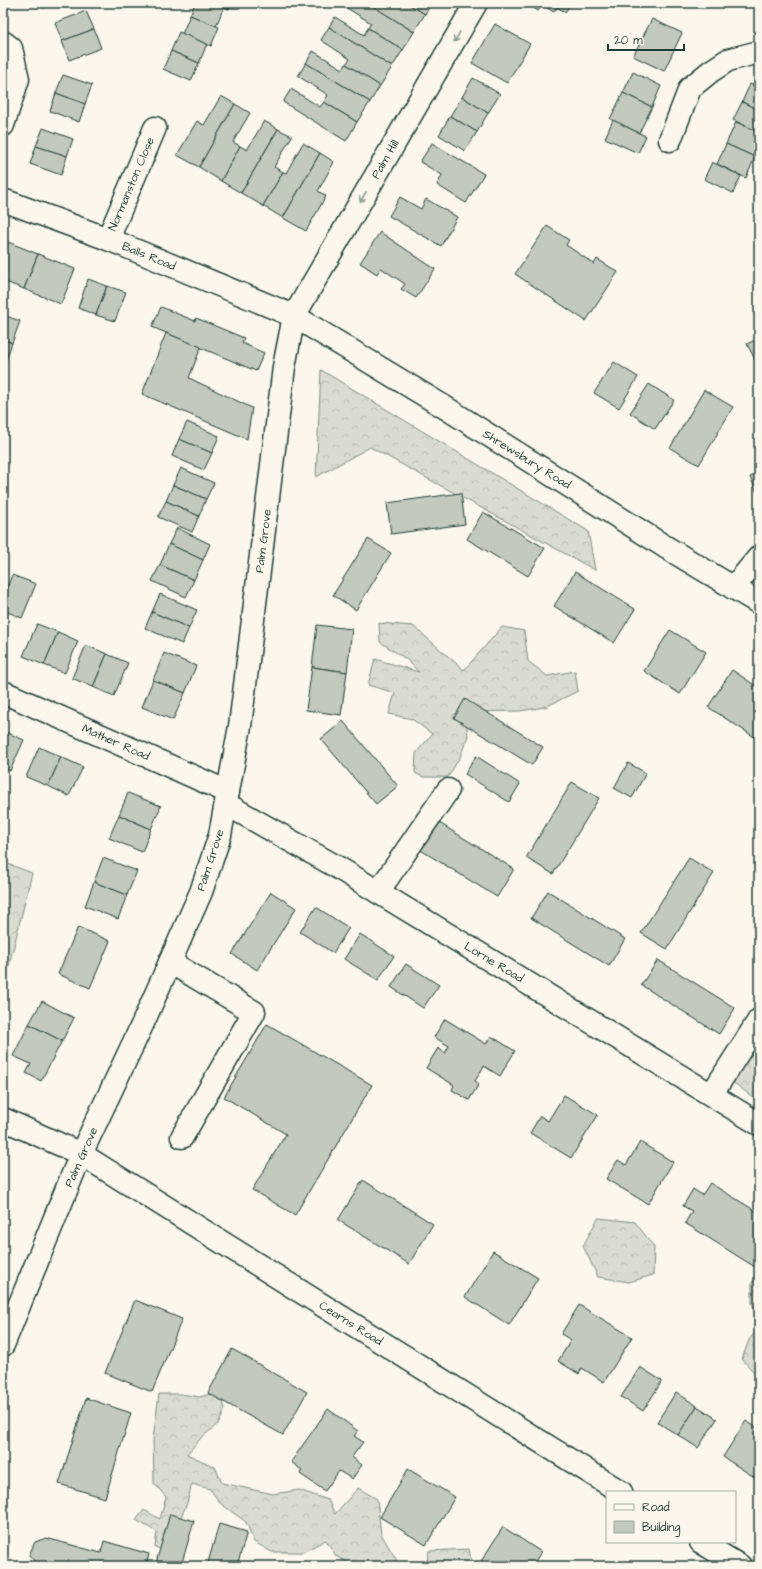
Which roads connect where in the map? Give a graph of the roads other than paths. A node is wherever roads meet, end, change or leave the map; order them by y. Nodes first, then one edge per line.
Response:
1 (476, 3) edge
2 (3, 42) edge
3 (759, 52) edge
4 (3, 125) edge
5 (155, 128) dead end
6 (670, 140) dead end
7 (3, 200) edge
8 (108, 239) junction
9 (294, 316) junction
10 (759, 557) edge
11 (733, 588) junction
12 (759, 603) edge
13 (3, 692) edge
14 (448, 790) dead end
15 (227, 798) junction
16 (378, 892) junction
17 (170, 962) junction
18 (759, 1020) edge
19 (712, 1094) junction
20 (3, 1119) edge
21 (759, 1124) edge
22 (182, 1137) dead end
23 (81, 1154) junction
24 (3, 1345) edge
25 (619, 1491) edge
26 (703, 1543) edge
27 (740, 1566) edge

1 -> 9 street, Palm Hill
2 - 4 street
3 - 6 street
5 - 8 street, Normanston Close
7 - 8 street, Balls Road
8 - 9 street, Balls Road
9 - 11 street, Shrewsbury Road
9 - 15 street, Palm Grove
10 - 11 street
11 - 12 street, Shrewsbury Road
13 - 15 street, Mather Road
14 - 16 street
15 - 16 street, Lorne Road
15 - 17 street, Palm Grove
16 - 19 street, Lorne Road
17 - 22 street
17 - 23 street, Palm Grove
18 - 19 street
19 - 21 street, Lorne Road
20 - 23 street, Cearns Road
23 - 24 street, Palm Grove
23 - 25 street, Cearns Road
26 - 27 street

